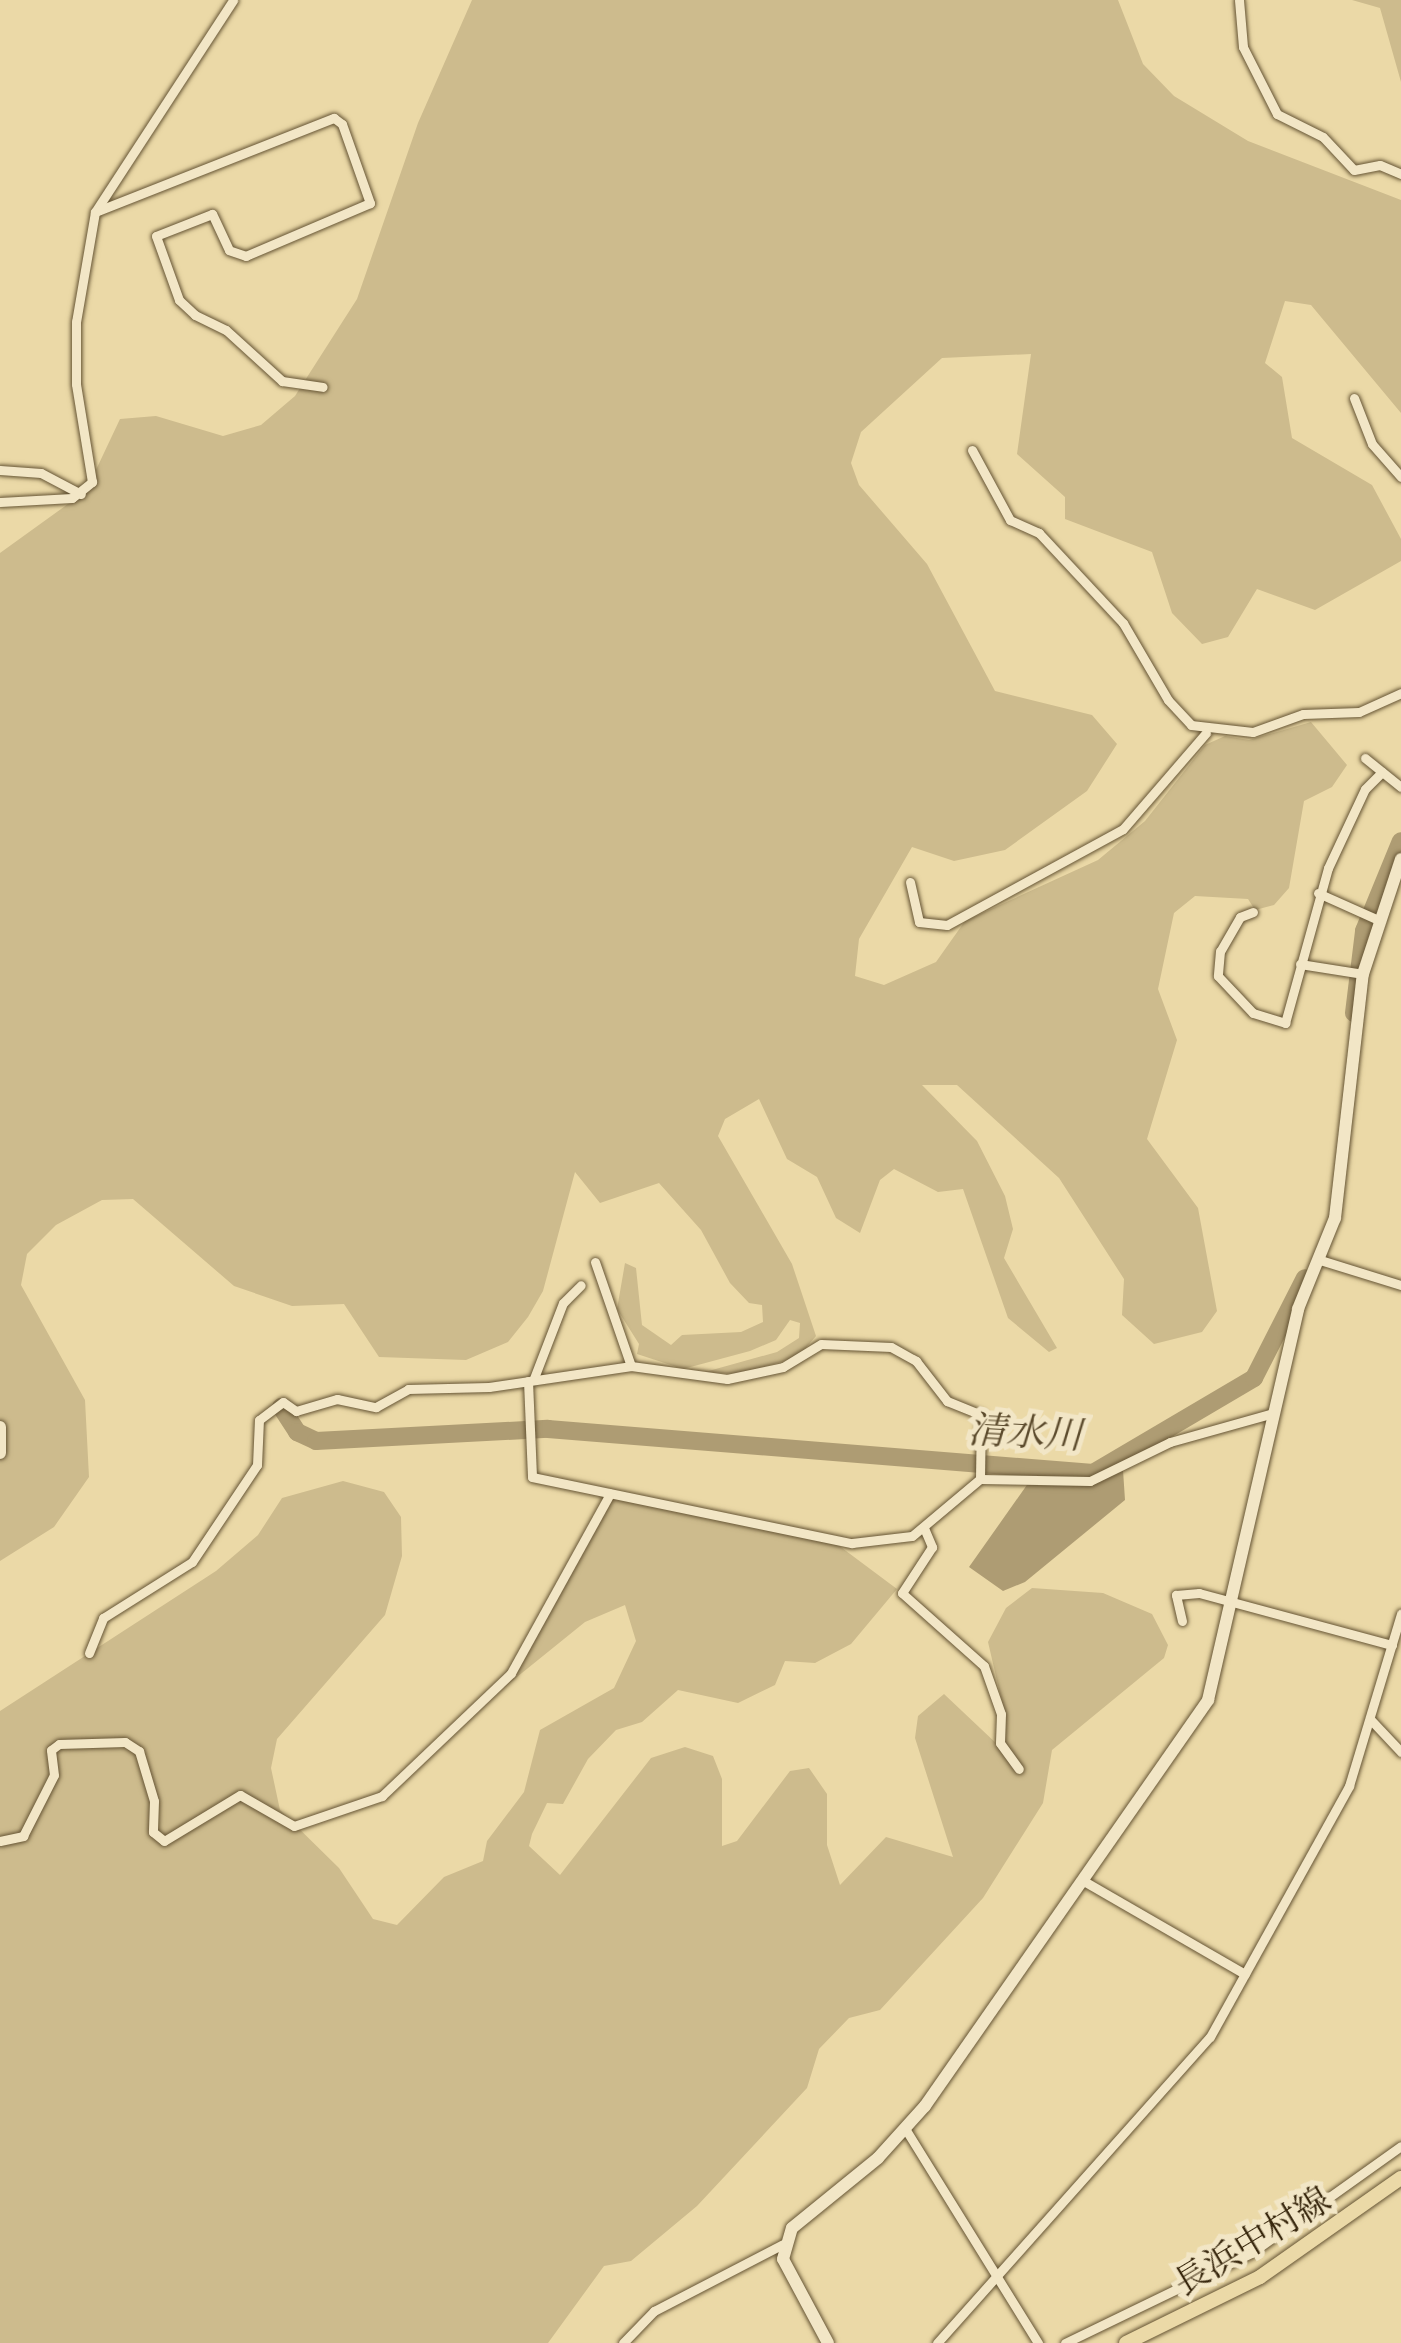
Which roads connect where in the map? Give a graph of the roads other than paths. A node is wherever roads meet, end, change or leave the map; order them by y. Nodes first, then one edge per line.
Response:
1 (233, 0) edge
2 (1239, 0) edge
3 (1401, 174) edge
4 (95, 212) junction
5 (323, 387) dead end
6 (1354, 398) dead end
7 (972, 450) dead end
8 (0, 470) edge
9 (1401, 478) edge
10 (81, 494) junction
11 (0, 502) edge
12 (1401, 692) edge
13 (1206, 732) junction
14 (1366, 758) dead end
15 (1382, 772) junction
16 (1401, 787) edge
17 (1401, 859) edge
18 (910, 882) dead end
19 (1318, 893) junction
20 (1254, 912) dead end
21 (1376, 919) junction
22 (1300, 964) junction
23 (1364, 974) junction
24 (1320, 1260) junction
25 (596, 1262) dead end
26 (581, 1285) dead end
27 (1401, 1285) edge
28 (631, 1366) junction
29 (531, 1380) junction
30 (1273, 1414) junction
31 (0, 1428) edge
32 (0, 1454) edge
33 (980, 1479) junction
34 (610, 1494) junction
35 (924, 1528) junction
36 (1232, 1599) junction
37 (1401, 1614) edge
38 (1182, 1621) dead end
39 (1392, 1645) junction
40 (90, 1653) dead end
41 (1370, 1720) junction
42 (1401, 1752) edge
43 (1019, 1769) dead end
44 (0, 1841) edge
45 (1082, 1880) junction
46 (1245, 1974) junction
47 (906, 2130) junction
48 (1401, 2146) edge
49 (1401, 2178) edge
50 (783, 2244) junction
51 (1000, 2274) junction
52 (623, 2343) edge
53 (828, 2343) edge
54 (937, 2343) edge
55 (1038, 2343) edge
56 (1064, 2343) edge
57 (1126, 2343) edge

1 - 4 street
2 - 3 street
4 - 5 street
4 - 10 street
6 - 9 street
7 - 13 street
8 - 10 street
10 - 11 street
12 - 13 street
13 - 18 street
14 - 15 street
15 - 16 street
15 - 19 street
17 - 21 street
19 - 21 street
19 - 22 street
20 - 22 street
21 - 23 street
22 - 23 street
23 - 24 street
24 - 27 street
24 - 30 street
25 - 28 street
26 - 29 street
28 - 29 street
28 - 33 street
29 - 34 street
29 - 40 street
30 - 33 street
30 - 36 street
31 - 32 street
33 - 35 street
34 - 35 street
34 - 44 street
35 - 43 street
36 - 38 street
36 - 39 street
36 - 45 street
37 - 39 street
39 - 41 street
41 - 42 street
41 - 46 street
45 - 46 street
45 - 47 street
46 - 51 street
47 - 50 street
47 - 51 street
48 - 56 street
49 - 57 main road, 長浜中村線
50 - 52 street
50 - 53 street
51 - 54 street
51 - 55 street

